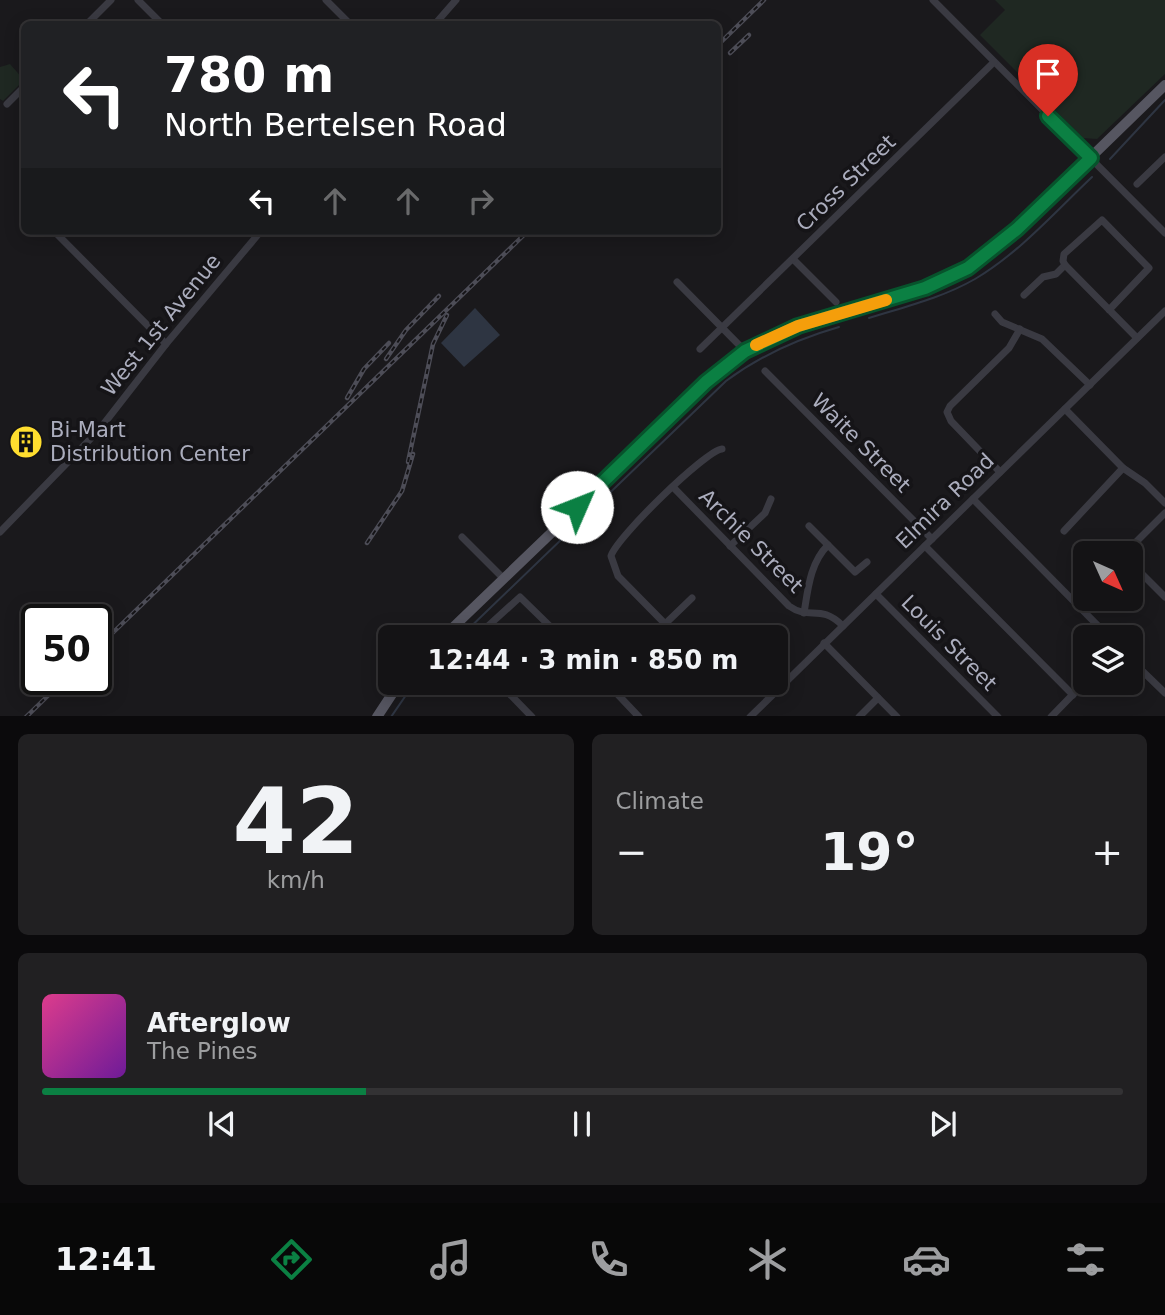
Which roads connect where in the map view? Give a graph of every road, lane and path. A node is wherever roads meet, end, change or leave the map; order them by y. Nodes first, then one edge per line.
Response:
1 (111, 0) edge
2 (138, 0) edge
3 (326, 0) edge
4 (456, 0) edge
5 (933, 0) edge
6 (90, 21) edge
7 (159, 21) edge
8 (347, 21) edge
9 (438, 21) edge
10 (994, 62) junction
11 (1165, 85) edge
12 (21, 90) edge
13 (7, 104) dead end
14 (1165, 157) edge
15 (1091, 158) junction
16 (1137, 184) dead end
17 (1165, 233) edge
18 (58, 235) edge
19 (258, 235) edge
20 (793, 260) junction
21 (1065, 265) junction
22 (677, 282) dead end
23 (1024, 295) dead end
24 (836, 302) dead end
25 (1109, 310) junction
26 (1165, 311) edge
27 (995, 314) dead end
28 (722, 328) junction
29 (1020, 329) junction
30 (1137, 338) junction
31 (166, 344) junction
32 (700, 349) dead end
33 (745, 351) junction
34 (765, 371) dead end
35 (1090, 385) junction
36 (1065, 409) junction
37 (722, 449) dead end
38 (1123, 467) junction
39 (1000, 472) junction
40 (674, 488) junction
41 (771, 499) dead end
42 (973, 499) junction
43 (1165, 503) edge
44 (1165, 513) edge
45 (809, 526) dead end
46 (1064, 531) dead end
47 (0, 532) edge
48 (462, 537) dead end
49 (932, 539) junction
50 (1137, 541) edge
51 (828, 545) junction
52 (730, 546) junction
53 (925, 546) junction
54 (867, 562) dead end
55 (1143, 575) edge
56 (504, 579) junction
57 (876, 594) junction
58 (1165, 597) edge
59 (692, 598) dead end
60 (1073, 600) edge
61 (1084, 611) edge
62 (804, 613) junction
63 (665, 624) joint
64 (456, 625) edge
65 (490, 625) edge
66 (549, 625) edge
67 (843, 625) junction
68 (1097, 625) edge
69 (824, 643) junction
70 (1143, 672) edge
71 (1165, 693) edge
72 (391, 695) edge
73 (511, 695) edge
74 (619, 695) edge
75 (1073, 695) joint
76 (771, 696) joint
77 (878, 698) junction
78 (377, 716) edge
79 (532, 716) edge
80 (639, 716) edge
81 (750, 716) edge
82 (859, 716) edge
83 (897, 716) edge
84 (998, 716) edge
85 (1051, 716) edge

1 - 6 street
2 - 7 street
3 - 8 street
4 - 9 street
5 - 10 street
10 - 15 street
10 - 20 street, Cross Street
11 - 15 main road
12 - 13 street
14 - 16 street
15 - 17 street
15 - 33 main road
18 - 31 street
19 - 31 street, West 1st Avenue
20 - 24 street
20 - 28 street, Cross Street
21 - 23 street
21 - 25 street
21 - 25 street
22 - 28 street
25 - 30 street
26 - 30 street, Elmira Road
27 - 29 street
28 - 32 street, Cross Street
28 - 33 street
29 - 35 street
29 - 39 street
30 - 35 street, Elmira Road
31 - 47 street, West 1st Avenue
33 - 56 main road
34 - 49 street, Waite Street
35 - 36 street, Elmira Road
36 - 38 street
36 - 39 street, Elmira Road
37 - 40 street
38 - 43 street
38 - 46 street
39 - 42 street, Elmira Road
40 - 52 street, Archie Street
40 - 63 street
41 - 52 street
42 - 49 street, Elmira Road
42 - 60 street
44 - 50 street
45 - 51 street
48 - 56 street
49 - 53 street, Elmira Road
51 - 54 street
51 - 62 street
52 - 62 street, Archie Street
53 - 57 street, Elmira Road
53 - 75 street
55 - 58 street
56 - 64 main road
57 - 67 street, Elmira Road
57 - 84 street, Louis Street
59 - 63 street
61 - 68 street
62 - 67 street, Archie Street
65 - 66 street
67 - 69 street, Elmira Road
69 - 76 street, Elmira Road
69 - 77 street
70 - 71 street
72 - 78 main road
73 - 79 street
74 - 80 street
75 - 85 street
76 - 81 street, Elmira Road
77 - 82 street
77 - 83 street

